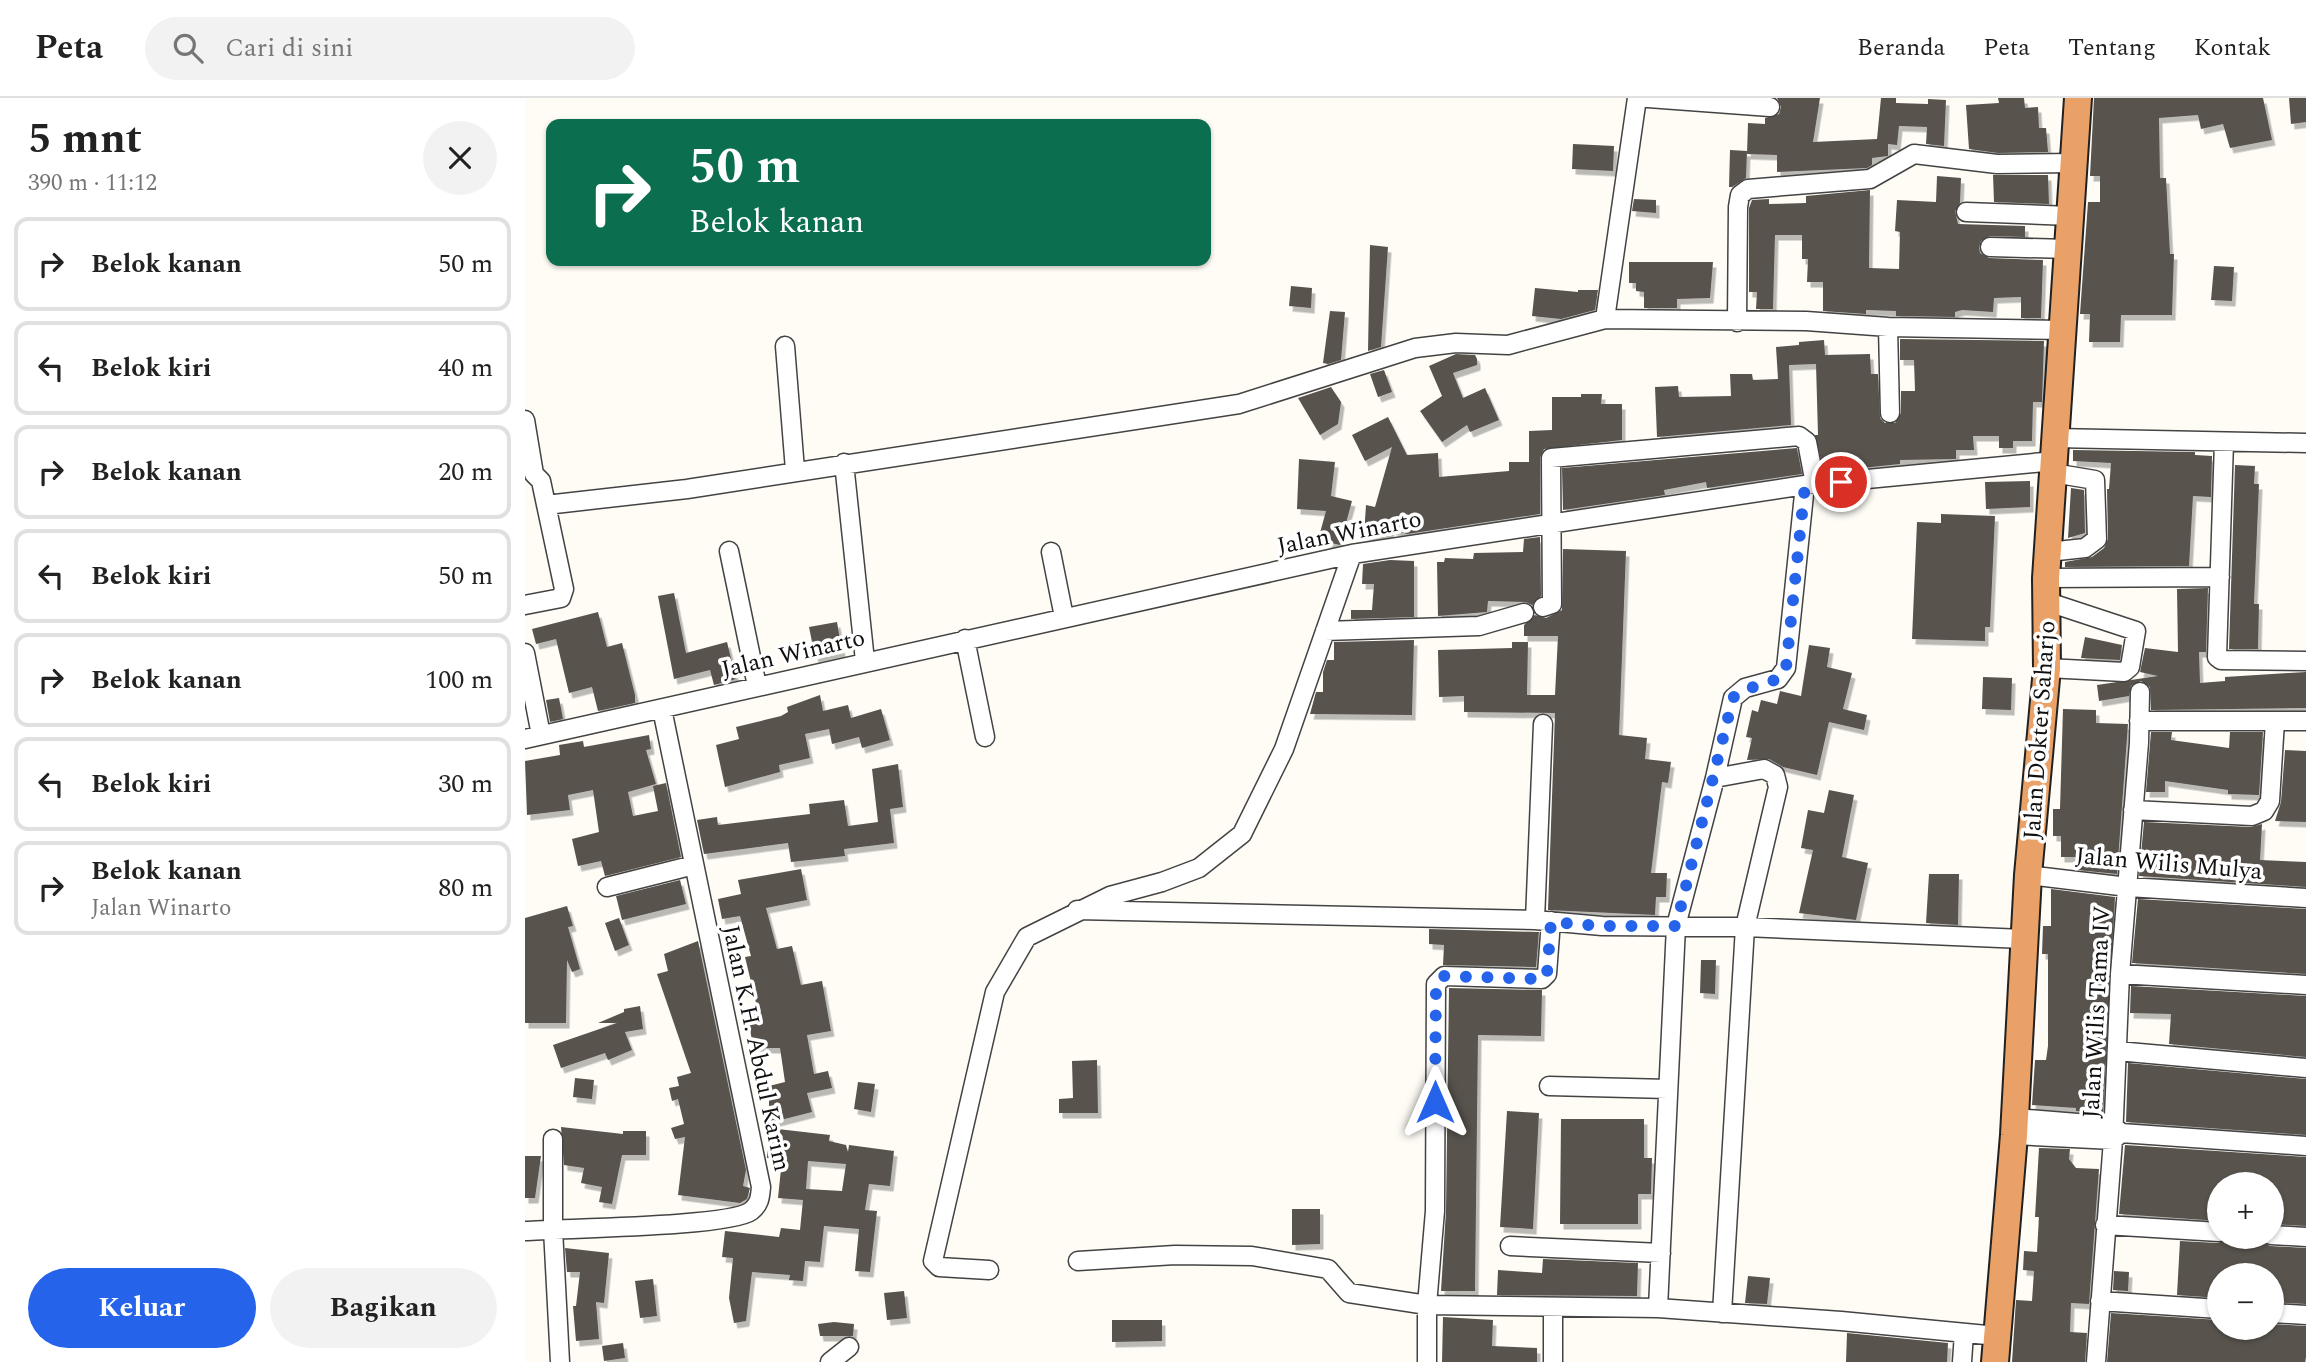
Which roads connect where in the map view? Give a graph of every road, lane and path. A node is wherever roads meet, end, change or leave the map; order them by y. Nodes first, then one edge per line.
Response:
1 (1637, 98) edge
2 (1648, 98) edge
3 (2078, 98) edge
4 (1770, 107) dead end
5 (2074, 163) junction
6 (1966, 212) dead end
7 (2070, 216) junction
8 (1990, 247) dead end
9 (2068, 250) junction
10 (1605, 319) junction
11 (1737, 322) junction
12 (1888, 327) junction
13 (2062, 330) junction
14 (785, 346) dead end
15 (1890, 413) dead end
16 (525, 420) edge
17 (2224, 442) junction
18 (2306, 443) edge
19 (2054, 457) junction
20 (844, 463) junction
21 (795, 470) junction
22 (530, 474) edge
23 (1810, 485) junction
24 (546, 505) junction
25 (1550, 524) junction
26 (729, 551) dead end
27 (1051, 552) dead end
28 (2048, 552) junction
29 (1352, 554) junction
30 (2220, 577) junction
31 (2047, 590) junction
32 (525, 605) edge
33 (1547, 606) dead end
34 (1524, 613) dead end
35 (1064, 617) junction
36 (1325, 631) junction
37 (965, 639) junction
38 (525, 653) edge
39 (865, 661) junction
40 (2306, 661) edge
41 (2047, 668) junction
42 (757, 686) junction
43 (2140, 692) dead end
44 (662, 709) junction
45 (2139, 721) junction
46 (2274, 721) junction
47 (2306, 721) edge
48 (1543, 724) dead end
49 (533, 737) edge
50 (985, 737) dead end
51 (1715, 778) junction
52 (2133, 810) junction
53 (694, 865) junction
54 (2028, 875) junction
55 (607, 887) dead end
56 (2128, 887) junction
57 (2306, 898) edge
58 (1077, 910) junction
59 (1543, 921) junction
60 (1676, 926) junction
61 (1745, 927) junction
62 (2023, 939) junction
63 (2120, 974) junction
64 (2306, 985) edge
65 (2117, 1052) junction
66 (2306, 1068) edge
67 (1549, 1086) dead end
68 (1668, 1089) junction
69 (2015, 1127) junction
70 (2116, 1133) junction
71 (553, 1139) dead end
72 (2306, 1146) edge
73 (2105, 1225) junction
74 (553, 1229) junction
75 (525, 1231) edge
76 (2207, 1231) edge
77 (2284, 1236) edge
78 (2306, 1237) edge
79 (1510, 1245) dead end
80 (1661, 1253) junction
81 (1078, 1261) dead end
82 (989, 1270) dead end
83 (2100, 1301) junction
84 (1427, 1305) junction
85 (1553, 1308) junction
86 (1658, 1308) junction
87 (2207, 1308) edge
88 (1722, 1313) junction
89 (2284, 1314) edge
90 (2306, 1315) edge
91 (1964, 1333) junction
92 (849, 1347) dead end
93 (1996, 1349) edge
94 (560, 1362) edge
95 (830, 1362) edge
96 (1427, 1362) edge
97 (1553, 1362) edge
98 (1962, 1362) edge
99 (2096, 1362) edge

1 - 10 street
2 - 4 street
3 - 5 highway, Jalan Dokter Saharjo
5 - 7 highway, Jalan Dokter Saharjo
5 - 11 street
6 - 7 street
7 - 9 highway, Jalan Dokter Saharjo
8 - 9 street
9 - 13 highway, Jalan Dokter Saharjo
10 - 11 street
10 - 20 street
11 - 12 street
12 - 13 street
12 - 15 street
13 - 19 highway, Jalan Dokter Saharjo
14 - 21 street
16 - 22 street
17 - 18 street
17 - 19 street
17 - 30 street
19 - 23 street, Jalan Winarto
19 - 28 highway, Jalan Dokter Saharjo
19 - 28 street
20 - 21 street
20 - 39 street
21 - 24 street
22 - 24 street
23 - 25 street, Jalan Winarto
23 - 25 street
23 - 51 street
24 - 32 street
25 - 29 street, Jalan Winarto
25 - 33 street
26 - 42 street
27 - 35 street
28 - 31 highway, Jalan Dokter Saharjo
29 - 35 street, Jalan Winarto
29 - 36 street
30 - 31 street
30 - 40 street
31 - 41 highway, Jalan Dokter Saharjo
31 - 41 street
34 - 36 street
35 - 37 street, Jalan Winarto
36 - 58 street
37 - 39 street, Jalan Winarto
37 - 50 street
38 - 49 street
39 - 42 street, Jalan Winarto
41 - 54 highway, Jalan Dokter Saharjo
42 - 44 street, Jalan Winarto
43 - 45 street, Jalan Wilis Tama IV
44 - 49 street, Jalan Winarto
44 - 53 street, Jalan K.H. Abdul Karim
45 - 46 street
45 - 52 street, Jalan Wilis Tama IV
46 - 47 street
46 - 52 street
48 - 59 street
51 - 60 street
51 - 61 street
52 - 56 street, Jalan Wilis Tama IV
53 - 55 street
53 - 74 street, Jalan K.H. Abdul Karim
54 - 56 street, Jalan Wilis Mulya
54 - 62 highway, Jalan Dokter Saharjo
56 - 57 street, Jalan Wilis Mulya
56 - 63 street, Jalan Wilis Tama IV
58 - 59 street
58 - 82 street
59 - 60 street
59 - 84 street
60 - 61 street
60 - 68 street
61 - 62 street
61 - 88 street
62 - 69 highway, Jalan Dokter Saharjo
63 - 64 street
63 - 65 street, Jalan Wilis Tama IV
65 - 66 street
65 - 70 street, Jalan Wilis Tama IV
67 - 68 street
68 - 80 street
69 - 70 street
69 - 93 highway, Jalan Dokter Saharjo
70 - 72 street
70 - 73 street, Jalan Wilis Tama IV
71 - 74 street
73 - 76 street
73 - 83 street, Jalan Wilis Tama IV
74 - 75 street, Jalan K.H. Abdul Karim
74 - 94 street
77 - 78 street
79 - 80 street
80 - 86 street
81 - 84 street
83 - 87 street
83 - 99 street, Jalan Wilis Tama IV
84 - 85 street
84 - 96 street
85 - 86 street
85 - 97 street
86 - 88 street
88 - 91 street
89 - 90 street
91 - 93 street
91 - 98 street
92 - 95 street

